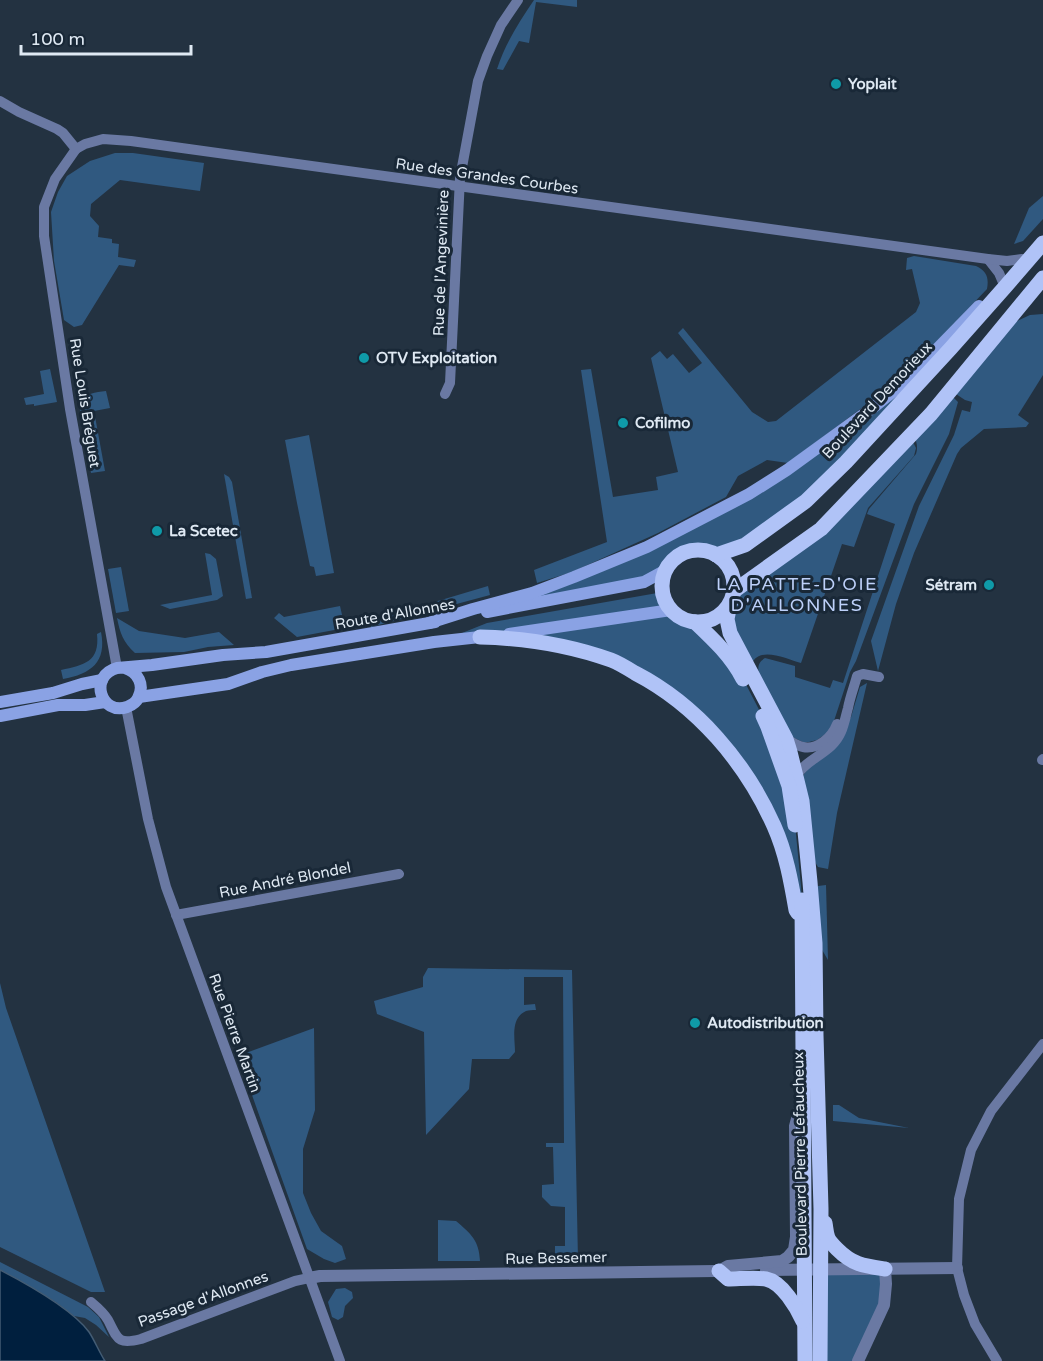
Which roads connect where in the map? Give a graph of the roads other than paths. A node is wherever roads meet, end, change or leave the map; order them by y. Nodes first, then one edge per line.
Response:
1 (518, 0) edge
2 (0, 101) edge
3 (76, 149) junction
4 (458, 187) junction
5 (1043, 237) edge
6 (1043, 243) edge
7 (988, 259) junction
8 (1022, 259) junction
9 (1043, 278) edge
10 (1004, 284) junction
11 (445, 394) dead end
12 (716, 555) junction
13 (666, 570) junction
14 (732, 598) junction
15 (671, 610) junction
16 (695, 622) junction
17 (429, 623) junction
18 (480, 637) junction
19 (121, 668) junction
20 (879, 677) dead end
21 (102, 680) junction
22 (139, 697) junction
23 (0, 702) edge
24 (105, 702) junction
25 (848, 706) junction
26 (126, 707) junction
27 (0, 716) edge
28 (786, 739) junction
29 (796, 776) junction
30 (399, 874) dead end
31 (176, 915) junction
32 (802, 919) junction
33 (1043, 1044) edge
34 (803, 1094) junction
35 (821, 1209) junction
36 (957, 1268) junction
37 (820, 1269) junction
38 (885, 1269) junction
39 (804, 1270) junction
40 (717, 1271) junction
41 (309, 1278) junction
42 (91, 1302) dead end
43 (805, 1327) junction
44 (340, 1361) edge
45 (805, 1361) edge
46 (820, 1361) edge
47 (858, 1361) edge
48 (997, 1361) edge

1 - 4 street, Rue de l'Angevinière
2 - 3 street
3 - 4 street, Rue des Grandes Courbes
3 - 19 street, Rue Louis Bréguet
4 - 7 street, Rue des Grandes Courbes
4 - 11 street, Rue de l'Angevinière
5 - 8 main road
6 - 10 main road, Boulevard Demorieux
7 - 8 street, Rue des Grandes Courbes
7 - 10 street
8 - 10 main road
9 - 14 main road
10 - 12 main road, Boulevard Demorieux
10 - 17 main road
12 - 13 main road
12 - 14 main road
13 - 15 main road
13 - 17 main road, Route d'Allonnes
14 - 16 main road
14 - 28 main road, Boulevard Pierre Lefaucheux
15 - 16 main road
15 - 18 main road
16 - 32 main road, Boulevard Pierre Lefaucheux
17 - 19 main road, Route d'Allonnes
18 - 22 main road
18 - 32 main road
19 - 21 main road
19 - 22 main road
20 - 25 street
21 - 23 main road
21 - 24 main road
22 - 26 main road
24 - 26 main road
24 - 27 main road
25 - 28 street
25 - 29 street
26 - 31 street, Rue Pierre Martin
28 - 29 main road, Boulevard Pierre Lefaucheux
29 - 35 main road, Boulevard Pierre Lefaucheux
30 - 31 street, Rue André Blondel
31 - 41 street, Rue Pierre Martin
32 - 34 main road, Boulevard Pierre Lefaucheux
33 - 36 street
34 - 39 main road, Boulevard Pierre Lefaucheux
34 - 40 street
35 - 37 main road, Boulevard Pierre Lefaucheux
35 - 38 main road
36 - 38 street
36 - 48 street
37 - 38 street
37 - 39 street, Rue Bessemer
37 - 46 main road, Boulevard Pierre Lefaucheux
38 - 47 street
39 - 40 street, Rue Bessemer
39 - 43 main road, Boulevard Pierre Lefaucheux
40 - 41 street, Rue Bessemer
40 - 43 main road
41 - 42 street, Passage d'Allonnes
41 - 44 street, Rue Pierre Martin
43 - 45 main road, Boulevard Pierre Lefaucheux

